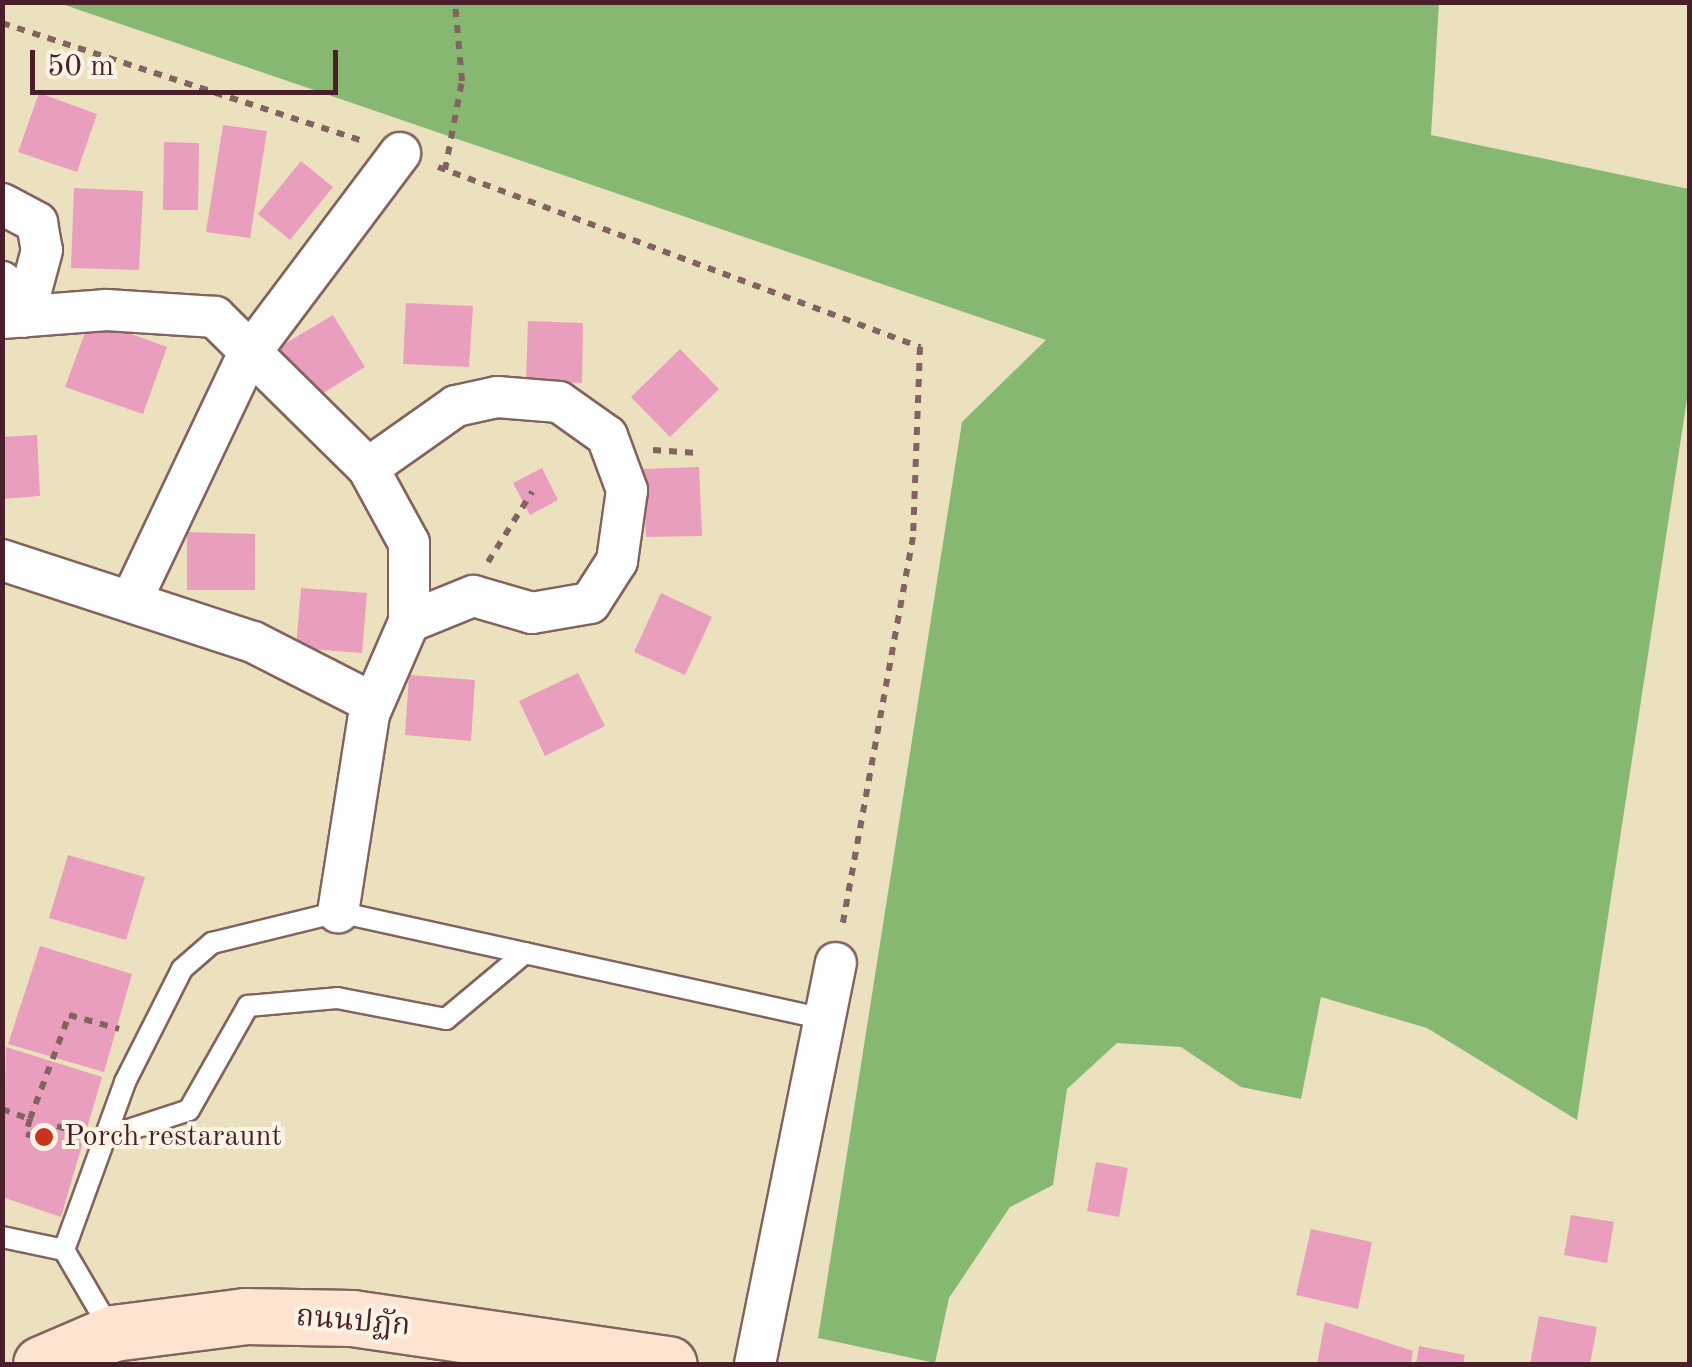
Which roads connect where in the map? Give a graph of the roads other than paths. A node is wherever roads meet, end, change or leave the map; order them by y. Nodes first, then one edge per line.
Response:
1 (400, 153) road end
2 (2, 204) edge
3 (11, 308) edge
4 (247, 357) junction
5 (368, 468) junction
6 (2, 560) edge
7 (132, 599) junction
8 (410, 622) junction
9 (369, 714) junction
10 (338, 912) junction
11 (525, 953) junction
12 (836, 964) road end
13 (824, 1019) junction
14 (104, 1140) junction
15 (2, 1237) edge
16 (64, 1250) junction
17 (119, 1349) edge
18 (42, 1364) edge
19 (669, 1364) edge
20 (755, 1364) edge

1 - 4 street
2 - 3 street
3 - 4 street
4 - 5 street
4 - 7 street
5 - 8 street
5 - 8 street
6 - 7 street
7 - 9 street
8 - 9 street
9 - 10 street
10 - 11 lane
10 - 14 lane
11 - 13 lane
11 - 14 lane
12 - 13 street
13 - 20 street
14 - 16 lane
15 - 16 lane
16 - 17 lane
17 - 18 main road, ถนนปฏัก
17 - 19 main road, ถนนปฏัก

